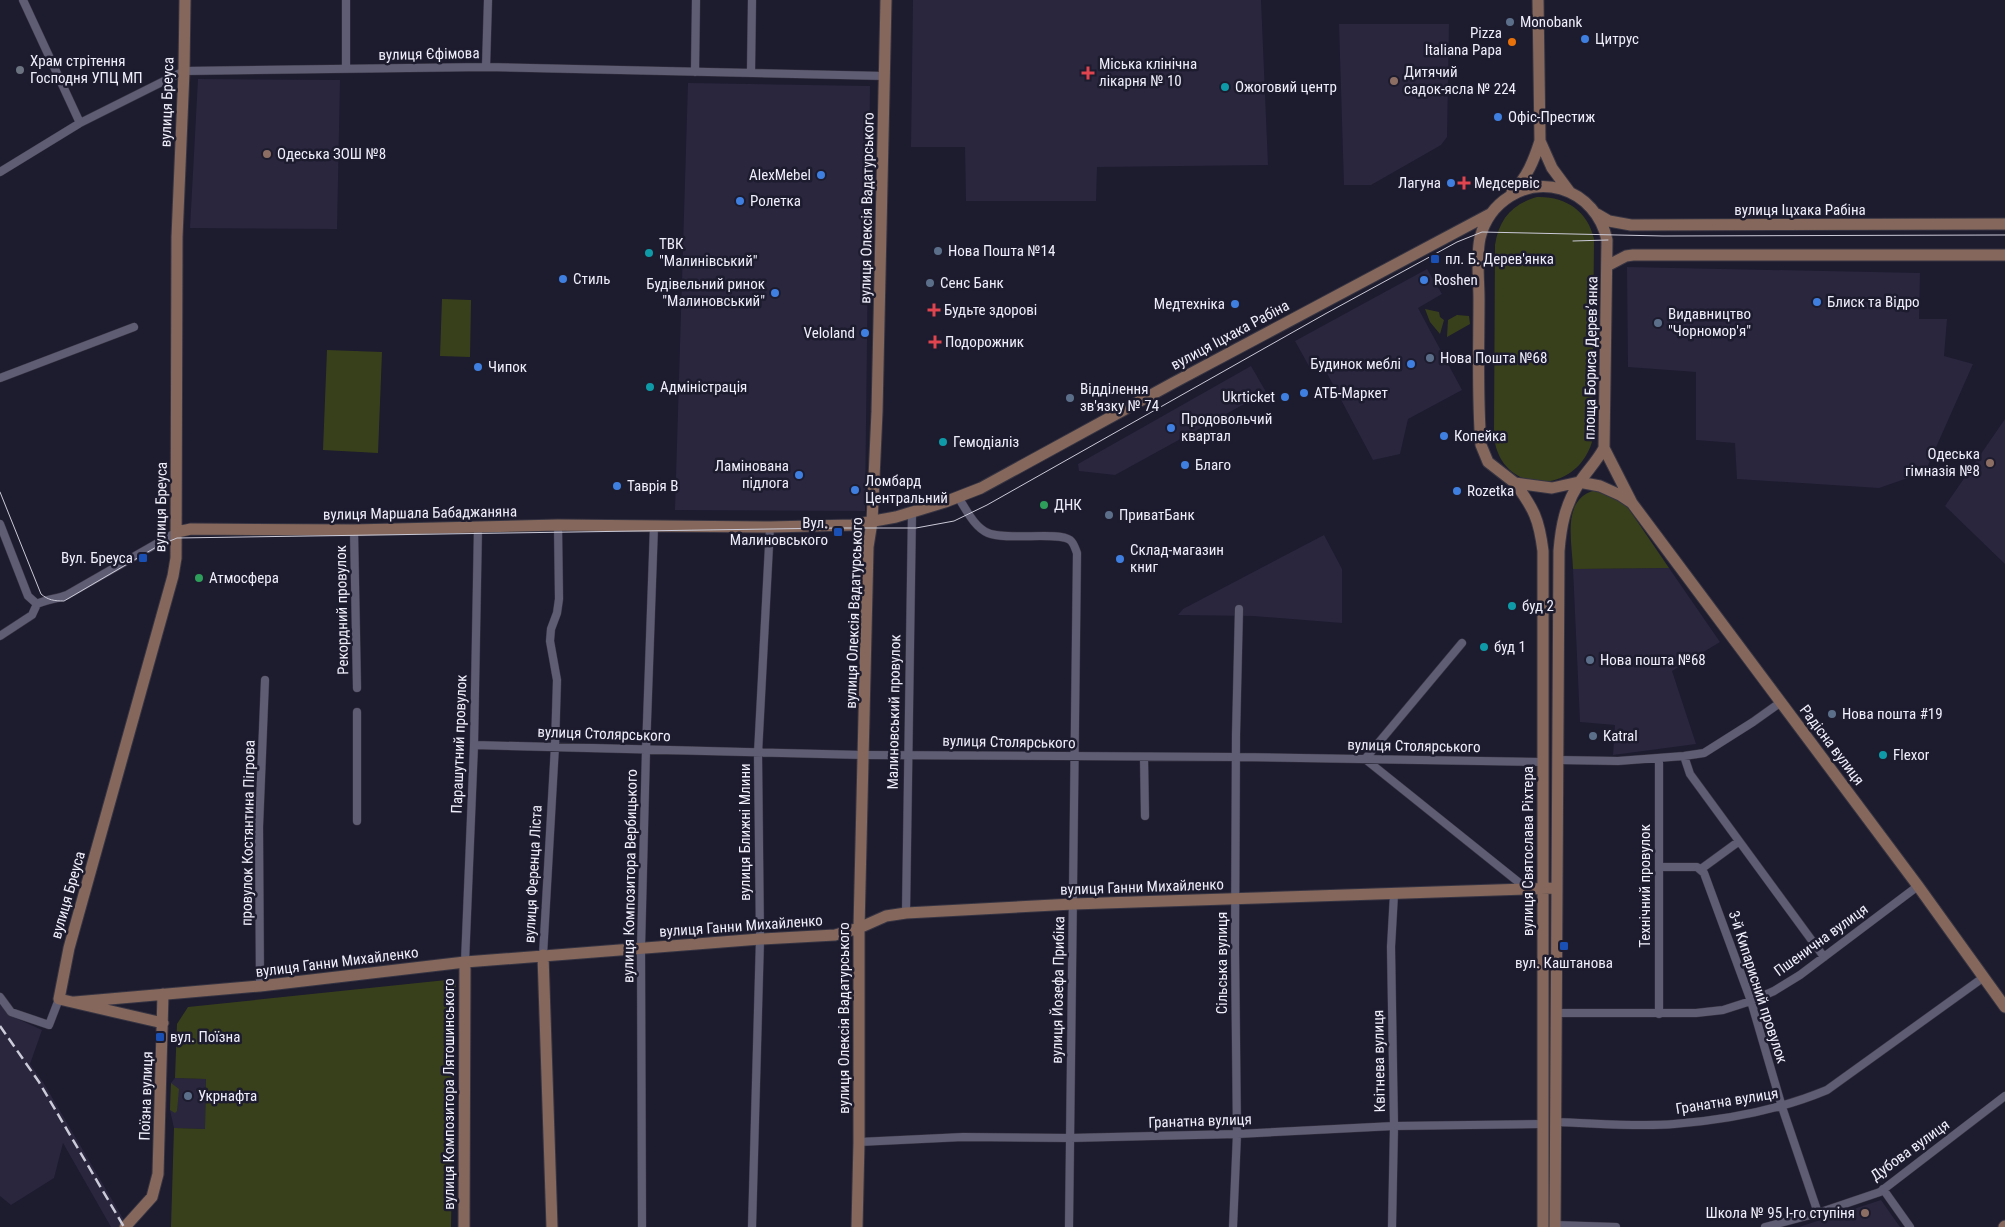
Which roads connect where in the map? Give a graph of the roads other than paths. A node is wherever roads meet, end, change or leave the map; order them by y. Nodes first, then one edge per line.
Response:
1 (23, 0) edge
2 (184, 0) edge
3 (346, 0) edge
4 (488, 0) edge
5 (696, 0) edge
6 (752, 0) edge
7 (886, 0) edge
8 (1538, 0) edge
9 (486, 66) junction
10 (346, 68) junction
11 (184, 71) junction
12 (694, 72) junction
13 (751, 72) junction
14 (885, 76) junction
15 (80, 123) junction
16 (1540, 141) junction
17 (0, 172) edge
18 (1569, 191) junction
19 (1503, 200) junction
20 (1490, 214) junction
21 (1597, 214) junction
22 (2005, 224) edge
23 (2005, 255) edge
24 (1607, 266) junction
25 (134, 327) dead end
26 (0, 378) edge
27 (1604, 448) junction
28 (1579, 482) junction
29 (1514, 483) junction
30 (958, 497) junction
31 (1632, 503) junction
32 (912, 512) junction
33 (872, 522) junction
34 (0, 524) edge
35 (558, 525) junction
36 (654, 526) junction
37 (478, 527) junction
38 (770, 527) junction
39 (354, 530) junction
40 (177, 532) junction
41 (37, 604) junction
42 (1239, 609) dead end
43 (0, 636) edge
44 (1462, 643) dead end
45 (265, 680) dead end
46 (357, 688) dead end
47 (1781, 702) junction
48 (357, 712) dead end
49 (474, 745) junction
50 (555, 746) junction
51 (646, 750) junction
52 (758, 753) junction
53 (863, 755) junction
54 (908, 755) junction
55 (1684, 756) junction
56 (1075, 757) junction
57 (1144, 757) junction
58 (1236, 758) junction
59 (1659, 758) junction
60 (1365, 759) junction
61 (1558, 760) junction
62 (1544, 762) junction
63 (1145, 816) dead end
64 (357, 821) dead end
65 (1738, 842) junction
66 (1659, 868) junction
67 (1701, 869) junction
68 (1918, 886) junction
69 (1542, 888) junction
70 (1557, 888) junction
71 (1527, 889) junction
72 (1394, 894) junction
73 (1235, 899) junction
74 (1073, 904) junction
75 (906, 913) junction
76 (859, 928) junction
77 (760, 939) junction
78 (641, 948) junction
79 (543, 955) junction
80 (1824, 957) junction
81 (465, 962) junction
82 (1984, 977) junction
83 (260, 986) junction
84 (163, 994) junction
85 (0, 997) edge
86 (59, 999) junction
87 (1751, 1001) junction
88 (75, 1002) junction
89 (2005, 1006) edge
90 (1556, 1013) junction
91 (1659, 1014) junction
92 (163, 1024) junction
93 (2005, 1096) edge
94 (1782, 1107) junction
95 (1555, 1122) junction
96 (1542, 1124) junction
97 (1394, 1126) junction
98 (1237, 1134) junction
99 (1070, 1138) junction
100 (859, 1142) junction
101 (1883, 1189) junction
102 (1818, 1213) junction
103 (1555, 1226) edge
104 (124, 1227) edge
105 (464, 1227) edge
106 (552, 1227) edge
107 (642, 1227) edge
108 (752, 1227) edge
109 (856, 1227) edge
110 (1069, 1227) edge
111 (1233, 1227) edge
112 (1392, 1227) edge
113 (1542, 1227) edge
114 (1616, 1227) edge
115 (1765, 1227) edge
116 (1910, 1227) edge

1 - 15 street
2 - 11 street, вулиця Бреуса
3 - 10 street
4 - 9 street
5 - 12 street
6 - 13 street
7 - 14 street, вулиця Олексія Вадатурського
8 - 16 street
9 - 10 street, вулиця Єфімова
9 - 12 street, вулиця Єфімова
10 - 11 street, вулиця Єфімова
11 - 15 street, вулиця Єфімова
11 - 40 street, вулиця Бреуса
12 - 13 street, вулиця Єфімова
13 - 14 street, вулиця Єфімова
14 - 33 street, вулиця Олексія Вадатурського
15 - 17 street, вулиця Єфімова
16 - 18 street
16 - 19 street
18 - 19 street, площа Бориса Деревʼянка
18 - 21 street, площа Бориса Деревʼянка
19 - 20 street, площа Бориса Деревʼянка
20 - 29 street, площа Бориса Деревʼянка
20 - 30 street, вулиця Іцхака Рабіна
21 - 22 street, вулиця Іцхака Рабіна
21 - 24 street, площа Бориса Деревʼянка
23 - 24 street
24 - 27 street, площа Бориса Деревʼянка
25 - 26 street
27 - 28 street, площа Бориса Деревʼянка
27 - 31 street, Радісна вулиця
28 - 29 street
28 - 31 street, Радісна вулиця
28 - 61 street, вулиця Святослава Ріхтера
29 - 62 street, вулиця Святослава Ріхтера
30 - 32 street, вулиця Іцхака Рабіна
30 - 56 street, вулиця Йозефа Прибіка
31 - 47 street, Радісна вулиця
32 - 33 street, вулиця Іцхака Рабіна
32 - 54 street, Малиновський провулок
33 - 38 street, вулиця Маршала Бабаджаняна
33 - 53 street, вулиця Олексія Вадатурського
34 - 41 street
35 - 36 street, вулиця Маршала Бабаджаняна
35 - 37 street, вулиця Маршала Бабаджаняна
35 - 50 street, вулиця Ференца Ліста
36 - 38 street, вулиця Маршала Бабаджаняна
36 - 51 street, вулиця Композитора Вербицького
37 - 39 street, вулиця Маршала Бабаджаняна
37 - 49 street, Парашутний провулок
38 - 52 street, вулиця Ближні Млини
39 - 40 street, вулиця Маршала Бабаджаняна
39 - 46 street, Рекордний провулок
40 - 41 street, вулиця Маршала Бабаджаняна
40 - 86 street, вулиця Бреуса
41 - 43 street
42 - 58 street, Сільська вулиця
44 - 60 street
45 - 83 street, провулок Костянтина Пігрова
47 - 55 street
47 - 68 street, Радісна вулиця
48 - 64 street
49 - 50 street, вулиця Столярського
49 - 81 street, Парашутний провулок
50 - 51 street, вулиця Столярського
50 - 79 street, вулиця Ференца Ліста
51 - 52 street, вулиця Столярського
51 - 78 street, вулиця Композитора Вербицького
52 - 53 street, вулиця Столярського
52 - 77 street, вулиця Ближні Млини
53 - 54 street, вулиця Столярського
53 - 76 street, вулиця Олексія Вадатурського
54 - 56 street, вулиця Столярського
54 - 75 street, Малиновський провулок
55 - 59 street
55 - 65 street
56 - 57 street, вулиця Столярського
56 - 74 street, вулиця Йозефа Прибіка
57 - 58 street, вулиця Столярського
57 - 63 street
58 - 60 street, вулиця Столярського
58 - 73 street, Сільська вулиця
59 - 61 street
59 - 66 street, Технічний провулок
60 - 62 street, вулиця Столярського
60 - 71 street
61 - 70 street, вулиця Святослава Ріхтера
62 - 69 street, вулиця Святослава Ріхтера
65 - 67 street
65 - 80 street
66 - 67 street
66 - 91 street, Технічний провулок
67 - 87 street, 3-й Кипарисний провулок
68 - 80 street, Пшенична вулиця
68 - 82 street, Радісна вулиця
69 - 70 street, вулиця Ганни Михайленко
69 - 71 street, вулиця Ганни Михайленко
69 - 96 street, вулиця Святослава Ріхтера
70 - 90 street, вулиця Святослава Ріхтера
71 - 72 street, вулиця Ганни Михайленко
72 - 73 street, вулиця Ганни Михайленко
72 - 97 street, Квітнева вулиця
73 - 74 street, вулиця Ганни Михайленко
73 - 98 street, Сільська вулиця
74 - 75 street, вулиця Ганни Михайленко
74 - 99 street, вулиця Йозефа Прибіка
75 - 76 street, вулиця Ганни Михайленко
76 - 77 street, вулиця Ганни Михайленко
76 - 100 street, вулиця Олексія Вадатурського
77 - 78 street, вулиця Ганни Михайленко
77 - 108 street, вулиця Ближні Млини
78 - 79 street, вулиця Ганни Михайленко
78 - 107 street, вулиця Композитора Вербицького
79 - 81 street, вулиця Ганни Михайленко
79 - 106 street, вулиця Ференца Ліста
80 - 87 street, Пшенична вулиця
81 - 83 street, вулиця Ганни Михайленко
81 - 105 street, вулиця Композитора Лятошинського
82 - 89 street, Радісна вулиця
82 - 94 street, Гранатна вулиця
83 - 84 street, вулиця Ганни Михайленко
84 - 88 street, вулиця Ганни Михайленко
84 - 92 street, Поїзна вулиця
85 - 86 street
86 - 88 street, вулиця Ганни Михайленко
87 - 91 street, Пшенична вулиця
87 - 94 street, 3-й Кипарисний провулок
88 - 92 street, вулиця Ганни Михайленко
90 - 91 street, Пшенична вулиця
90 - 95 street, вулиця Святослава Ріхтера
92 - 104 street, Поїзна вулиця
93 - 101 street, Дубова вулиця
94 - 95 street, Гранатна вулиця
94 - 102 street, 3-й Кипарисний провулок
95 - 103 street, вулиця Святослава Ріхтера
96 - 97 street, Гранатна вулиця
96 - 113 street, вулиця Святослава Ріхтера
97 - 98 street, Гранатна вулиця
97 - 112 street, Квітнева вулиця
98 - 99 street, Гранатна вулиця
98 - 111 street, Сільська вулиця
99 - 100 street, Гранатна вулиця
99 - 110 street, вулиця Йозефа Прибіка
100 - 109 street, вулиця Олексія Вадатурського
101 - 102 street, Дубова вулиця
101 - 116 street
102 - 115 street, Дубова вулиця
103 - 114 street

